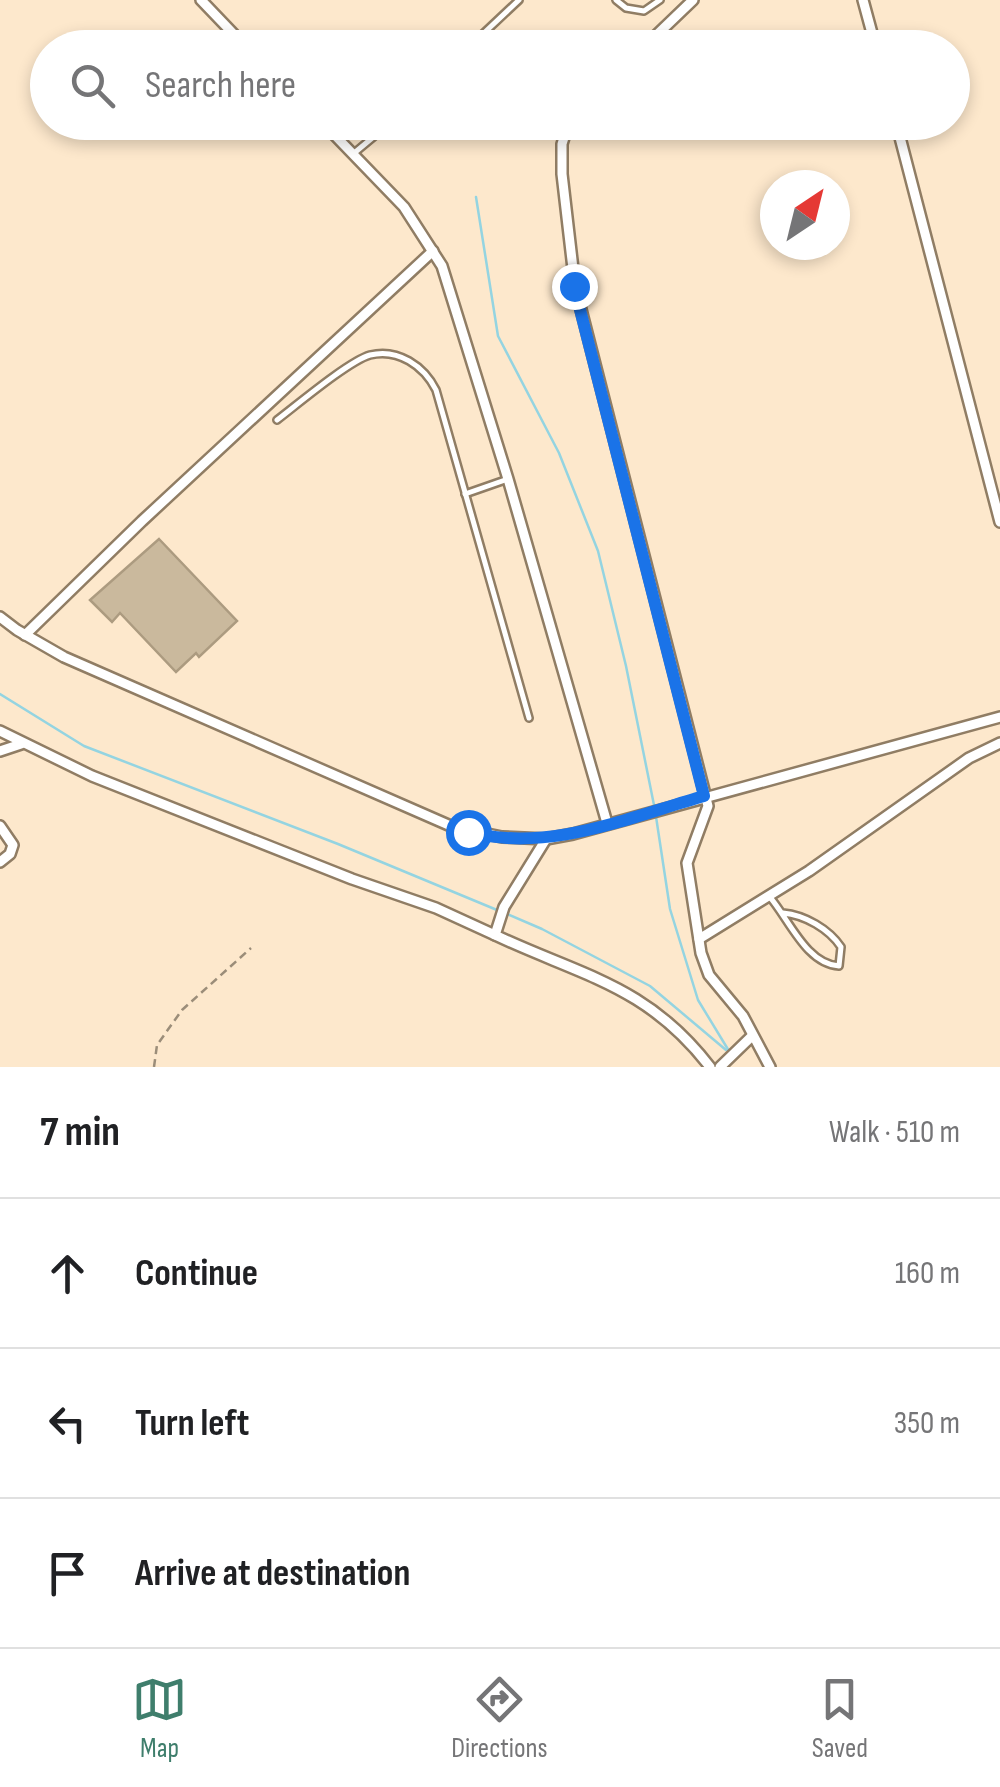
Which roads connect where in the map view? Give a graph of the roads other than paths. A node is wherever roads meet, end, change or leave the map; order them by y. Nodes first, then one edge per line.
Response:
1 (200, 0) edge
2 (519, 0) edge
3 (616, 0) edge
4 (660, 0) edge
5 (693, 0) edge
6 (864, 0) edge
7 (229, 30) edge
8 (487, 30) edge
9 (662, 30) edge
10 (872, 30) edge
11 (339, 140) edge
12 (370, 140) edge
13 (563, 140) edge
14 (901, 140) edge
15 (353, 154) junction
16 (434, 251) junction
17 (278, 420) dead end
18 (508, 480) junction
19 (466, 494) junction
20 (1000, 522) edge
21 (0, 616) edge
22 (25, 635) junction
23 (1000, 717) edge
24 (528, 718) dead end
25 (0, 730) edge
26 (1000, 743) edge
27 (22, 744) junction
28 (0, 751) edge
29 (704, 796) junction
30 (607, 823) junction
31 (0, 826) edge
32 (546, 839) junction
33 (0, 862) edge
34 (768, 896) junction
35 (783, 912) junction
36 (495, 935) junction
37 (699, 940) junction
38 (752, 1036) junction
39 (710, 1067) edge
40 (720, 1067) edge
41 (770, 1067) edge

1 - 7 street
2 - 8 lane
3 - 4 lane
5 - 9 street
6 - 10 street
11 - 15 street
12 - 15 lane
13 - 29 street
14 - 20 street
15 - 16 street
16 - 18 street
16 - 22 street
17 - 19 lane
18 - 19 lane
18 - 30 street
19 - 24 lane
21 - 22 street
22 - 32 street
23 - 29 street
25 - 27 street
26 - 34 street
27 - 28 street
27 - 36 street
29 - 30 street
29 - 37 street
30 - 32 street
31 - 33 street
32 - 36 street
34 - 35 lane
34 - 37 street
35 - 35 lane
36 - 39 street
37 - 38 street
38 - 40 street
38 - 41 street

